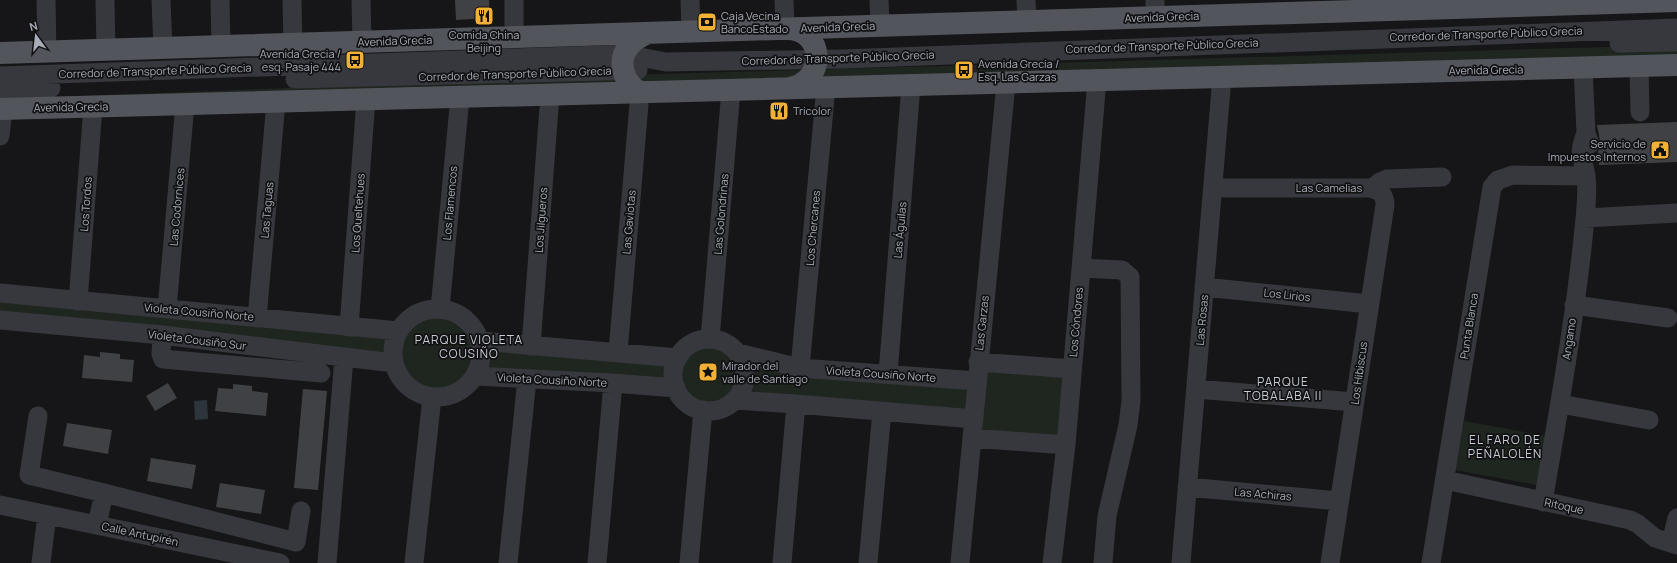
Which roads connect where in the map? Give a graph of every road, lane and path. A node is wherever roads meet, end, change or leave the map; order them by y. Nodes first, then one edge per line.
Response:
1 (46, 0) edge
2 (105, 0) edge
3 (162, 0) edge
4 (220, 0) edge
5 (292, 0) edge
6 (361, 0) edge
7 (514, 0) edge
8 (690, 0) edge
9 (784, 0) edge
10 (879, 0) edge
11 (1634, 1) edge
12 (1677, 1) edge
13 (1527, 3) edge
14 (1402, 5) edge
15 (1280, 7) edge
16 (1155, 8) edge
17 (1026, 10) edge
18 (880, 25) junction
19 (1677, 28) edge
20 (785, 29) junction
21 (691, 31) junction
22 (648, 33) junction
23 (514, 37) junction
24 (362, 42) junction
25 (1677, 42) edge
26 (293, 44) junction
27 (221, 46) junction
28 (163, 48) junction
29 (106, 50) junction
30 (47, 52) junction
31 (0, 53) edge
32 (624, 62) junction
33 (816, 62) junction
34 (1677, 65) edge
35 (1638, 66) junction
36 (1583, 68) junction
37 (0, 76) edge
38 (1222, 77) junction
39 (1097, 80) junction
40 (1006, 83) junction
41 (911, 85) junction
42 (826, 88) junction
43 (782, 89) junction
44 (731, 90) junction
45 (640, 92) junction
46 (550, 95) junction
47 (460, 97) junction
48 (366, 99) junction
49 (1, 102) edge
50 (276, 102) junction
51 (185, 104) junction
52 (93, 107) junction
53 (1640, 112) dead end
54 (0, 136) edge
55 (1442, 176) dead end
56 (1586, 176) junction
57 (1213, 188) junction
58 (1373, 188) junction
59 (1677, 213) edge
60 (1585, 218) junction
61 (1081, 268) junction
62 (1204, 287) junction
63 (0, 293) edge
64 (78, 301) junction
65 (1369, 304) junction
66 (1574, 305) junction
67 (167, 309) junction
68 (440, 309) junction
69 (257, 318) junction
70 (1668, 318) dead end
71 (0, 320) edge
72 (349, 327) junction
73 (399, 331) junction
74 (162, 335) junction
75 (710, 339) junction
76 (480, 341) junction
77 (532, 346) junction
78 (618, 352) junction
79 (738, 353) junction
80 (344, 358) junction
81 (678, 358) junction
82 (978, 362) junction
83 (394, 363) junction
84 (800, 368) junction
85 (1072, 369) junction
86 (321, 373) dead end
87 (888, 374) junction
88 (475, 376) junction
89 (527, 379) junction
90 (977, 381) junction
91 (613, 383) junction
92 (676, 388) junction
93 (1196, 389) junction
94 (432, 397) junction
95 (735, 400) junction
96 (1354, 402) junction
97 (796, 404) junction
98 (1560, 404) junction
99 (703, 410) junction
100 (882, 411) junction
101 (38, 416) dead end
102 (974, 419) junction
103 (1649, 420) dead end
104 (972, 438) junction
105 (1066, 445) junction
106 (1446, 480) junction
107 (1187, 487) junction
108 (104, 493) junction
109 (1339, 501) junction
110 (1544, 502) junction
111 (0, 505) edge
112 (302, 511) dead end
113 (47, 515) junction
114 (1677, 518) edge
115 (97, 525) junction
116 (1674, 544) edge
117 (212, 556) edge
118 (41, 563) edge
119 (280, 563) edge
120 (326, 563) edge
121 (414, 563) edge
122 (508, 563) edge
123 (597, 563) edge
124 (689, 563) edge
125 (782, 563) edge
126 (868, 563) edge
127 (960, 563) edge
128 (1052, 563) edge
129 (1103, 563) edge
130 (1181, 563) edge
131 (1330, 563) edge
132 (1432, 563) edge

1 - 30 street
2 - 29 street
3 - 28 street
4 - 27 street
5 - 26 street
6 - 24 street
7 - 23 street
8 - 21 street
9 - 20 street
10 - 18 street
11 - 12 main road, Avenida Grecia
11 - 13 main road, Avenida Grecia
13 - 14 main road, Avenida Grecia
14 - 15 main road, Avenida Grecia
15 - 16 main road, Avenida Grecia
16 - 17 main road, Avenida Grecia
17 - 18 main road, Avenida Grecia
18 - 20 main road, Avenida Grecia
19 - 33 street, Corredor de Transporte Público Grecia
20 - 21 main road, Avenida Grecia
20 - 33 main road
21 - 22 main road, Avenida Grecia
22 - 23 main road, Avenida Grecia
22 - 32 main road
23 - 24 main road, Avenida Grecia
24 - 26 main road, Avenida Grecia
25 - 33 street, Corredor de Transporte Público Grecia
26 - 27 main road, Avenida Grecia
27 - 28 main road, Avenida Grecia
28 - 29 main road, Avenida Grecia
29 - 30 main road, Avenida Grecia
30 - 31 main road, Avenida Grecia
32 - 33 street, Corredor de Transporte Público Grecia
32 - 37 street, Corredor de Transporte Público Grecia
32 - 45 main road
32 - 49 street, Corredor de Transporte Público Grecia
33 - 43 main road
34 - 35 main road, Avenida Grecia
35 - 36 main road, Avenida Grecia
35 - 53 street
36 - 38 main road, Avenida Grecia
36 - 56 street, Angamo
38 - 39 main road, Avenida Grecia
38 - 57 street, Las Rosas
39 - 40 main road, Avenida Grecia
39 - 61 street, Los Cóndores
40 - 41 main road, Avenida Grecia
40 - 82 street, Las Garzas
41 - 42 main road, Avenida Grecia
41 - 87 street, Las Águilas
42 - 43 main road, Avenida Grecia
42 - 84 street, Los Chercanes
43 - 44 main road, Avenida Grecia
44 - 45 main road, Avenida Grecia
44 - 75 street, Las Golondrinas
45 - 46 main road, Avenida Grecia
45 - 78 street, Las Gaviotas
46 - 47 main road, Avenida Grecia
46 - 77 street, Los Jilgueros
47 - 48 main road, Avenida Grecia
47 - 68 street, Los Flamencos
48 - 50 main road, Avenida Grecia
48 - 72 street, Los Queltehues
49 - 52 main road, Avenida Grecia
49 - 54 street
50 - 51 main road, Avenida Grecia
50 - 69 street, Las Taguas
51 - 52 main road, Avenida Grecia
51 - 67 street, Las Codornices
52 - 64 street, Los Tordos
55 - 58 street, Las Camelias
56 - 60 street, Angamo
56 - 106 street, Punta Blanca
57 - 58 street, Las Camelias
57 - 62 street, Las Rosas
58 - 65 street, Los Hibiscus
59 - 60 street
60 - 66 street, Angamo
61 - 85 street, Los Cóndores
61 - 129 street
62 - 65 street, Los Lirios
62 - 93 street, Las Rosas
63 - 64 street, Violeta Cousiño Norte
64 - 67 street, Violeta Cousiño Norte
65 - 96 street, Los Hibiscus
66 - 70 street
66 - 98 street, Angamo
67 - 69 street, Violeta Cousiño Norte
68 - 73 street
68 - 76 street
69 - 72 street, Violeta Cousiño Norte
71 - 74 street, Violeta Cousiño Sur
72 - 73 street, Violeta Cousiño Norte
73 - 83 street
74 - 80 street, Violeta Cousiño Sur
74 - 86 street
75 - 79 street
75 - 81 street
76 - 77 street
76 - 88 street
77 - 78 street
78 - 81 street
79 - 84 street, Violeta Cousiño Norte
79 - 95 street
80 - 83 street, Violeta Cousiño Sur
80 - 120 street
81 - 92 street
82 - 85 street
82 - 90 street, Las Garzas
83 - 94 street
84 - 87 street, Violeta Cousiño Norte
85 - 105 street, Los Cóndores
87 - 90 street, Violeta Cousiño Norte
88 - 89 street, Violeta Cousiño Norte
88 - 94 street
89 - 91 street, Violeta Cousiño Norte
89 - 122 street
90 - 102 street, Las Garzas
91 - 92 street, Violeta Cousiño Norte
91 - 123 street
92 - 99 street
93 - 96 street
93 - 107 street, Las Rosas
94 - 121 street
95 - 97 street
95 - 99 street
96 - 109 street, Los Hibiscus
97 - 100 street
97 - 125 street
98 - 103 street
98 - 110 street, Angamo
99 - 124 street
100 - 102 street
100 - 126 street
101 - 108 street
102 - 104 street, Las Garzas
104 - 105 street
104 - 127 street, Las Garzas
105 - 128 street, Los Cóndores
106 - 110 street, Ritoque
106 - 132 street, Punta Blanca
107 - 109 street, Las Achiras
107 - 130 street, Las Rosas
108 - 112 street
108 - 115 street
109 - 131 street, Los Hibiscus
110 - 116 street, Ritoque
111 - 113 street, Calle Antupirén
113 - 115 street, Calle Antupirén
113 - 118 street
114 - 116 street
115 - 117 street, Calle Antupirén
117 - 119 street, Calle Antupirén

